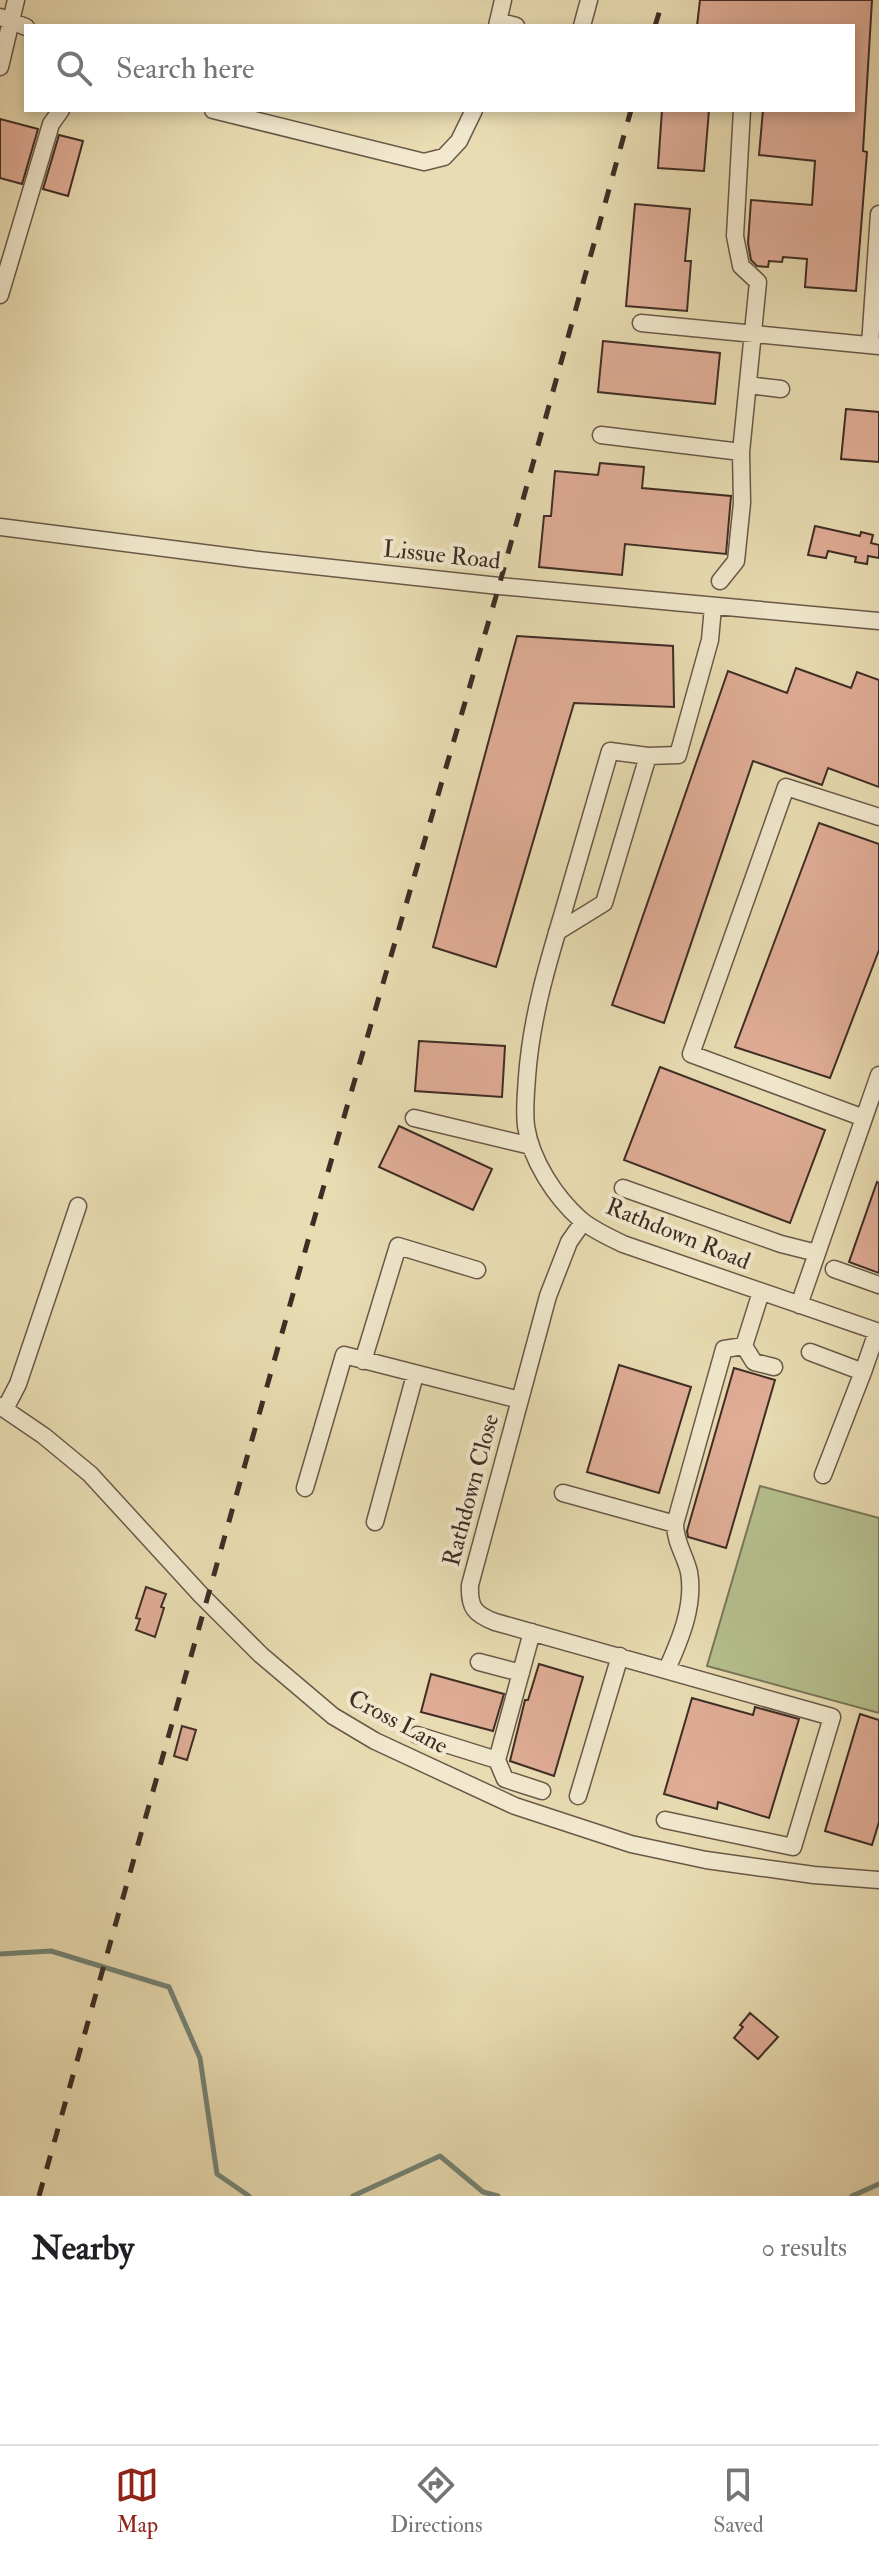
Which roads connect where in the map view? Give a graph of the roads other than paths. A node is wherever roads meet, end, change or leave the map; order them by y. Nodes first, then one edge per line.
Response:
1 (16, 0) edge
2 (503, 0) edge
3 (589, 0) edge
4 (12, 21) edge
5 (497, 23) edge
6 (583, 24) edge
7 (0, 67) edge
8 (60, 112) edge
9 (221, 112) edge
10 (473, 112) edge
11 (742, 112) edge
12 (879, 214) edge
13 (0, 295) edge
14 (641, 323) dead end
15 (752, 334) junction
16 (874, 345) edge
17 (748, 385) junction
18 (781, 389) dead end
19 (601, 435) dead end
20 (741, 452) junction
21 (0, 527) edge
22 (720, 581) dead end
23 (713, 607) junction
24 (879, 621) edge
25 (648, 756) junction
26 (879, 817) edge
27 (557, 932) junction
28 (879, 1075) edge
29 (414, 1118) dead end
30 (864, 1118) junction
31 (531, 1146) junction
32 (623, 1188) dead end
33 (78, 1206) dead end
34 (583, 1222) junction
35 (817, 1253) junction
36 (834, 1269) dead end
37 (477, 1270) dead end
38 (879, 1285) edge
39 (761, 1292) junction
40 (799, 1305) junction
41 (878, 1332) edge
42 (744, 1346) junction
43 (810, 1352) dead end
44 (363, 1361) junction
45 (774, 1367) dead end
46 (863, 1372) junction
47 (415, 1375) junction
48 (520, 1400) junction
49 (3, 1408) edge
50 (823, 1475) dead end
51 (305, 1488) dead end
52 (563, 1493) dead end
53 (375, 1522) dead end
54 (675, 1524) junction
55 (532, 1632) junction
56 (620, 1656) junction
57 (479, 1662) dead end
58 (667, 1669) junction
59 (521, 1673) junction
60 (417, 1735) dead end
61 (497, 1760) junction
62 (542, 1791) dead end
63 (578, 1796) dead end
64 (665, 1820) dead end
65 (879, 1880) edge

1 - 4 street
2 - 5 street
3 - 6 street
4 - 7 street
8 - 13 street
9 - 10 street
11 - 15 street
12 - 16 street
14 - 15 street
15 - 16 street
15 - 17 street
17 - 18 street
17 - 20 street
19 - 20 street
20 - 22 street
21 - 23 street, Lissue Road
23 - 24 street, Lissue Road
23 - 25 street
25 - 27 street
25 - 27 street, Rathdown Road
26 - 30 street
27 - 31 street, Rathdown Road
28 - 30 street
29 - 31 street
30 - 35 street
31 - 34 street, Rathdown Road
32 - 35 street
33 - 49 street
34 - 39 street, Rathdown Road
34 - 48 street, Rathdown Close
35 - 40 street
36 - 38 street
37 - 44 street
39 - 40 street, Rathdown Road
39 - 42 street
40 - 41 street, Rathdown Road
41 - 46 street
42 - 45 street
42 - 54 street
43 - 46 street
44 - 47 street
44 - 51 street
46 - 50 street
47 - 48 street
47 - 53 street
48 - 55 street, Rathdown Close
49 - 65 street, Cross Lane
52 - 54 street
54 - 58 street
55 - 56 street, Rathdown Close
55 - 59 street
56 - 58 street, Rathdown Close
56 - 63 street
57 - 59 street
58 - 64 street, Rathdown Close
59 - 61 street
60 - 61 street
61 - 62 street

